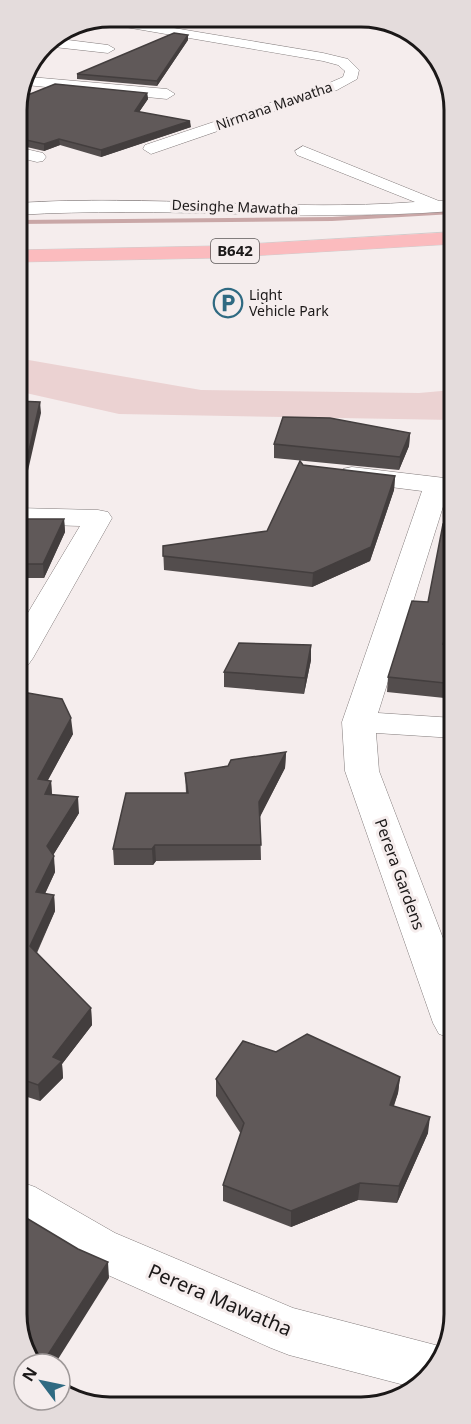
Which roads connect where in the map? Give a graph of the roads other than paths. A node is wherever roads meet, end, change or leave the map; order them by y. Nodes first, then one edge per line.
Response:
1 (143, 27) edge
2 (61, 44) edge
3 (108, 49) dead end
4 (32, 81) edge
5 (167, 94) dead end
6 (151, 149) dead end
7 (303, 151) dead end
8 (27, 154) edge
9 (37, 157) dead end
10 (444, 205) edge
11 (444, 206) edge
12 (27, 208) edge
13 (444, 228) edge
14 (444, 239) edge
15 (27, 244) edge
16 (27, 256) edge
17 (323, 471) edge
18 (444, 486) edge
19 (444, 489) edge
20 (27, 516) edge
21 (27, 641) edge
22 (359, 722) junction
23 (444, 727) edge
24 (444, 996) edge
25 (27, 1206) edge
26 (425, 1366) edge

1 - 6 street, Nirmana Mawatha
2 - 3 street
4 - 5 street
7 - 10 street
8 - 9 street
11 - 12 street, Desinghe Mawatha
13 - 15 main road, B642
14 - 16 main road, B642
17 - 18 street, Perera Gardens
19 - 22 street, Perera Gardens
20 - 21 street
22 - 23 street
22 - 24 street, Perera Gardens
25 - 26 street, Perera Mawatha

